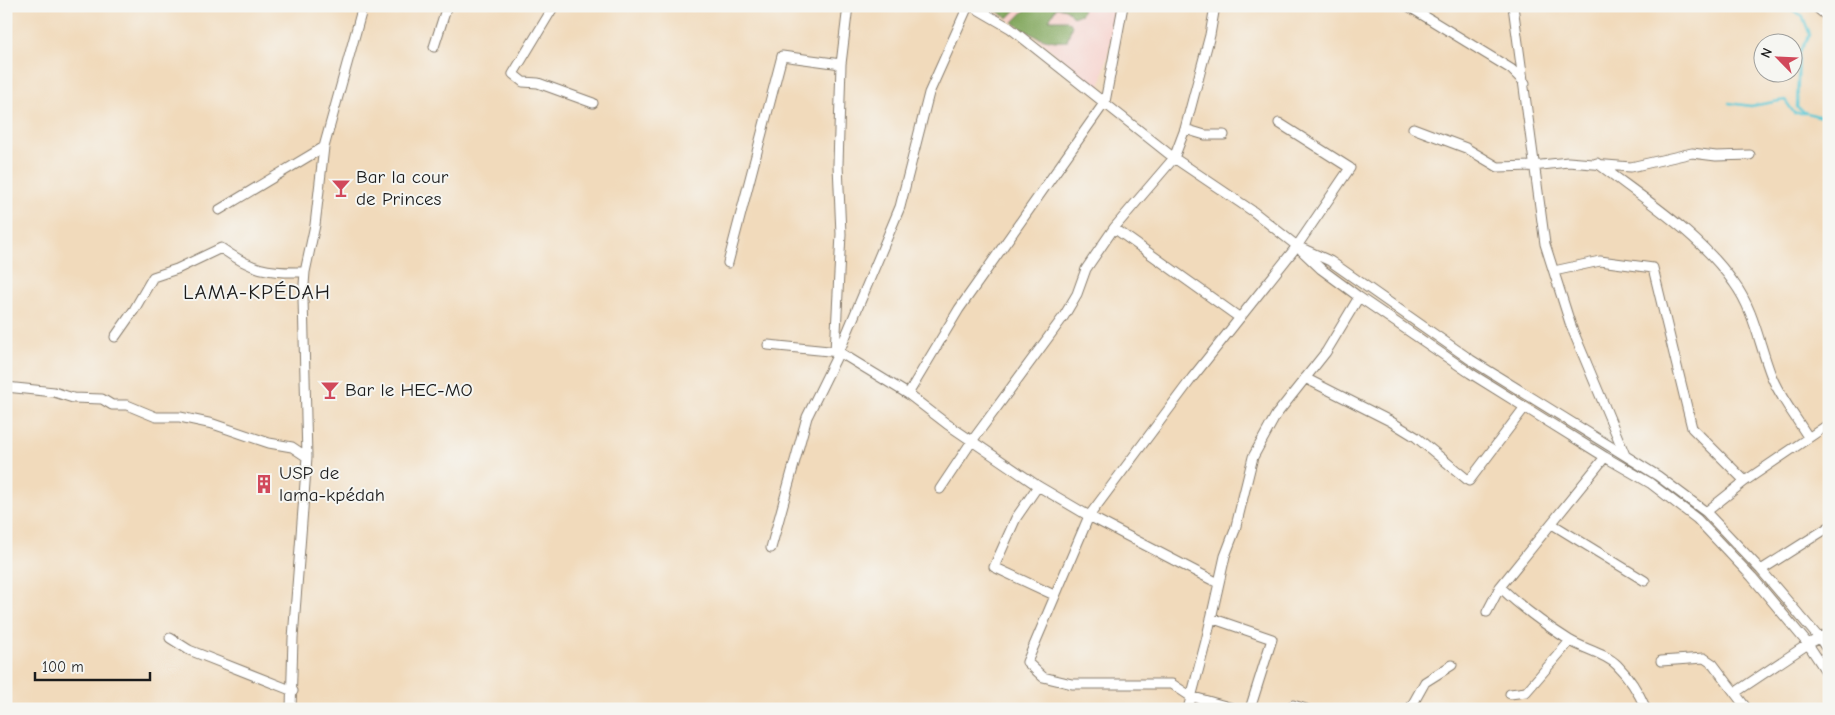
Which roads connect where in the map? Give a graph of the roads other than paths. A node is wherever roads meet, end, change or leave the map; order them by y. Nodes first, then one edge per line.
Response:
1 (363, 6) edge
2 (447, 6) edge
3 (554, 6) edge
4 (848, 6) edge
5 (968, 6) edge
6 (972, 6) edge
7 (1123, 6) edge
8 (1215, 6) edge
9 (1408, 6) edge
10 (1513, 6) edge
11 (1815, 6) edge
12 (1829, 18) edge
13 (434, 47) dead end
14 (841, 64) junction
15 (1525, 83) junction
16 (1105, 102) junction
17 (593, 103) dead end
18 (1279, 123) dead end
19 (1413, 128) dead end
20 (1185, 129) junction
21 (1224, 135) dead end
22 (324, 147) junction
23 (1750, 155) dead end
24 (1174, 158) junction
25 (1597, 164) junction
26 (1533, 166) junction
27 (219, 210) dead end
28 (1114, 228) junction
29 (1296, 246) junction
30 (728, 263) dead end
31 (1554, 271) junction
32 (305, 272) junction
33 (1359, 297) junction
34 (1240, 318) junction
35 (115, 337) dead end
36 (768, 345) dead end
37 (838, 352) junction
38 (1305, 378) junction
39 (6, 387) edge
40 (908, 394) junction
41 (1525, 407) junction
42 (1829, 424) edge
43 (1808, 437) junction
44 (972, 441) junction
45 (1624, 455) junction
46 (307, 457) junction
47 (1605, 457) junction
48 (1744, 481) junction
49 (1038, 486) junction
50 (940, 490) dead end
51 (1706, 512) junction
52 (1089, 516) junction
53 (1552, 524) junction
54 (1829, 527) edge
55 (771, 548) dead end
56 (1760, 570) junction
57 (1644, 581) dead end
58 (1218, 583) junction
59 (1500, 587) junction
60 (1054, 595) junction
61 (1488, 612) dead end
62 (1211, 618) junction
63 (1829, 633) edge
64 (170, 638) dead end
65 (1820, 639) junction
66 (1570, 641) junction
67 (1808, 644) junction
68 (1829, 652) edge
69 (1661, 661) dead end
70 (1452, 665) dead end
71 (1829, 676) edge
72 (293, 691) junction
73 (1736, 692) junction
74 (1510, 694) dead end
75 (1190, 696) junction
76 (1293, 705) dead end
77 (292, 709) edge
78 (1188, 709) edge
79 (1236, 709) edge
80 (1250, 709) edge
81 (1306, 709) edge
82 (1410, 709) edge
83 (1646, 709) edge
84 (1747, 709) edge

1 - 22 street
2 - 13 street
3 - 17 street
4 - 14 street
5 - 37 street
6 - 16 street
7 - 16 street
8 - 20 street
9 - 15 street
10 - 15 street
11 - 12 street
14 - 30 street
14 - 37 street
15 - 26 street
16 - 24 street
16 - 40 street
18 - 29 street
19 - 26 street
20 - 21 street
20 - 24 street
22 - 27 street
22 - 32 street
23 - 25 street
24 - 28 street
24 - 29 street
25 - 26 street
25 - 43 street
26 - 31 street
28 - 34 street
28 - 44 street
29 - 33 street
29 - 34 street
29 - 45 street
31 - 45 street
31 - 48 street
32 - 35 street
32 - 46 street
33 - 38 street
33 - 41 street
34 - 52 street
36 - 37 street
37 - 40 street
37 - 55 street
38 - 41 street
38 - 58 street
39 - 46 street
40 - 44 street
41 - 47 street
42 - 43 street
43 - 48 street
44 - 49 street
44 - 50 street
45 - 51 street
46 - 72 street
47 - 53 street
47 - 67 street
48 - 51 street
49 - 52 street
49 - 60 street
51 - 56 street
52 - 58 street
52 - 60 street
53 - 57 street
53 - 59 street
54 - 56 street
56 - 65 street
58 - 62 street
59 - 61 street
59 - 66 street
60 - 75 street
62 - 75 street
62 - 80 street
63 - 65 street
64 - 72 street
65 - 67 street
65 - 68 street
66 - 74 street
66 - 83 street
67 - 71 street
67 - 73 street
69 - 73 street
70 - 82 street
72 - 77 street
73 - 84 street
75 - 78 street
75 - 79 street
76 - 81 street

